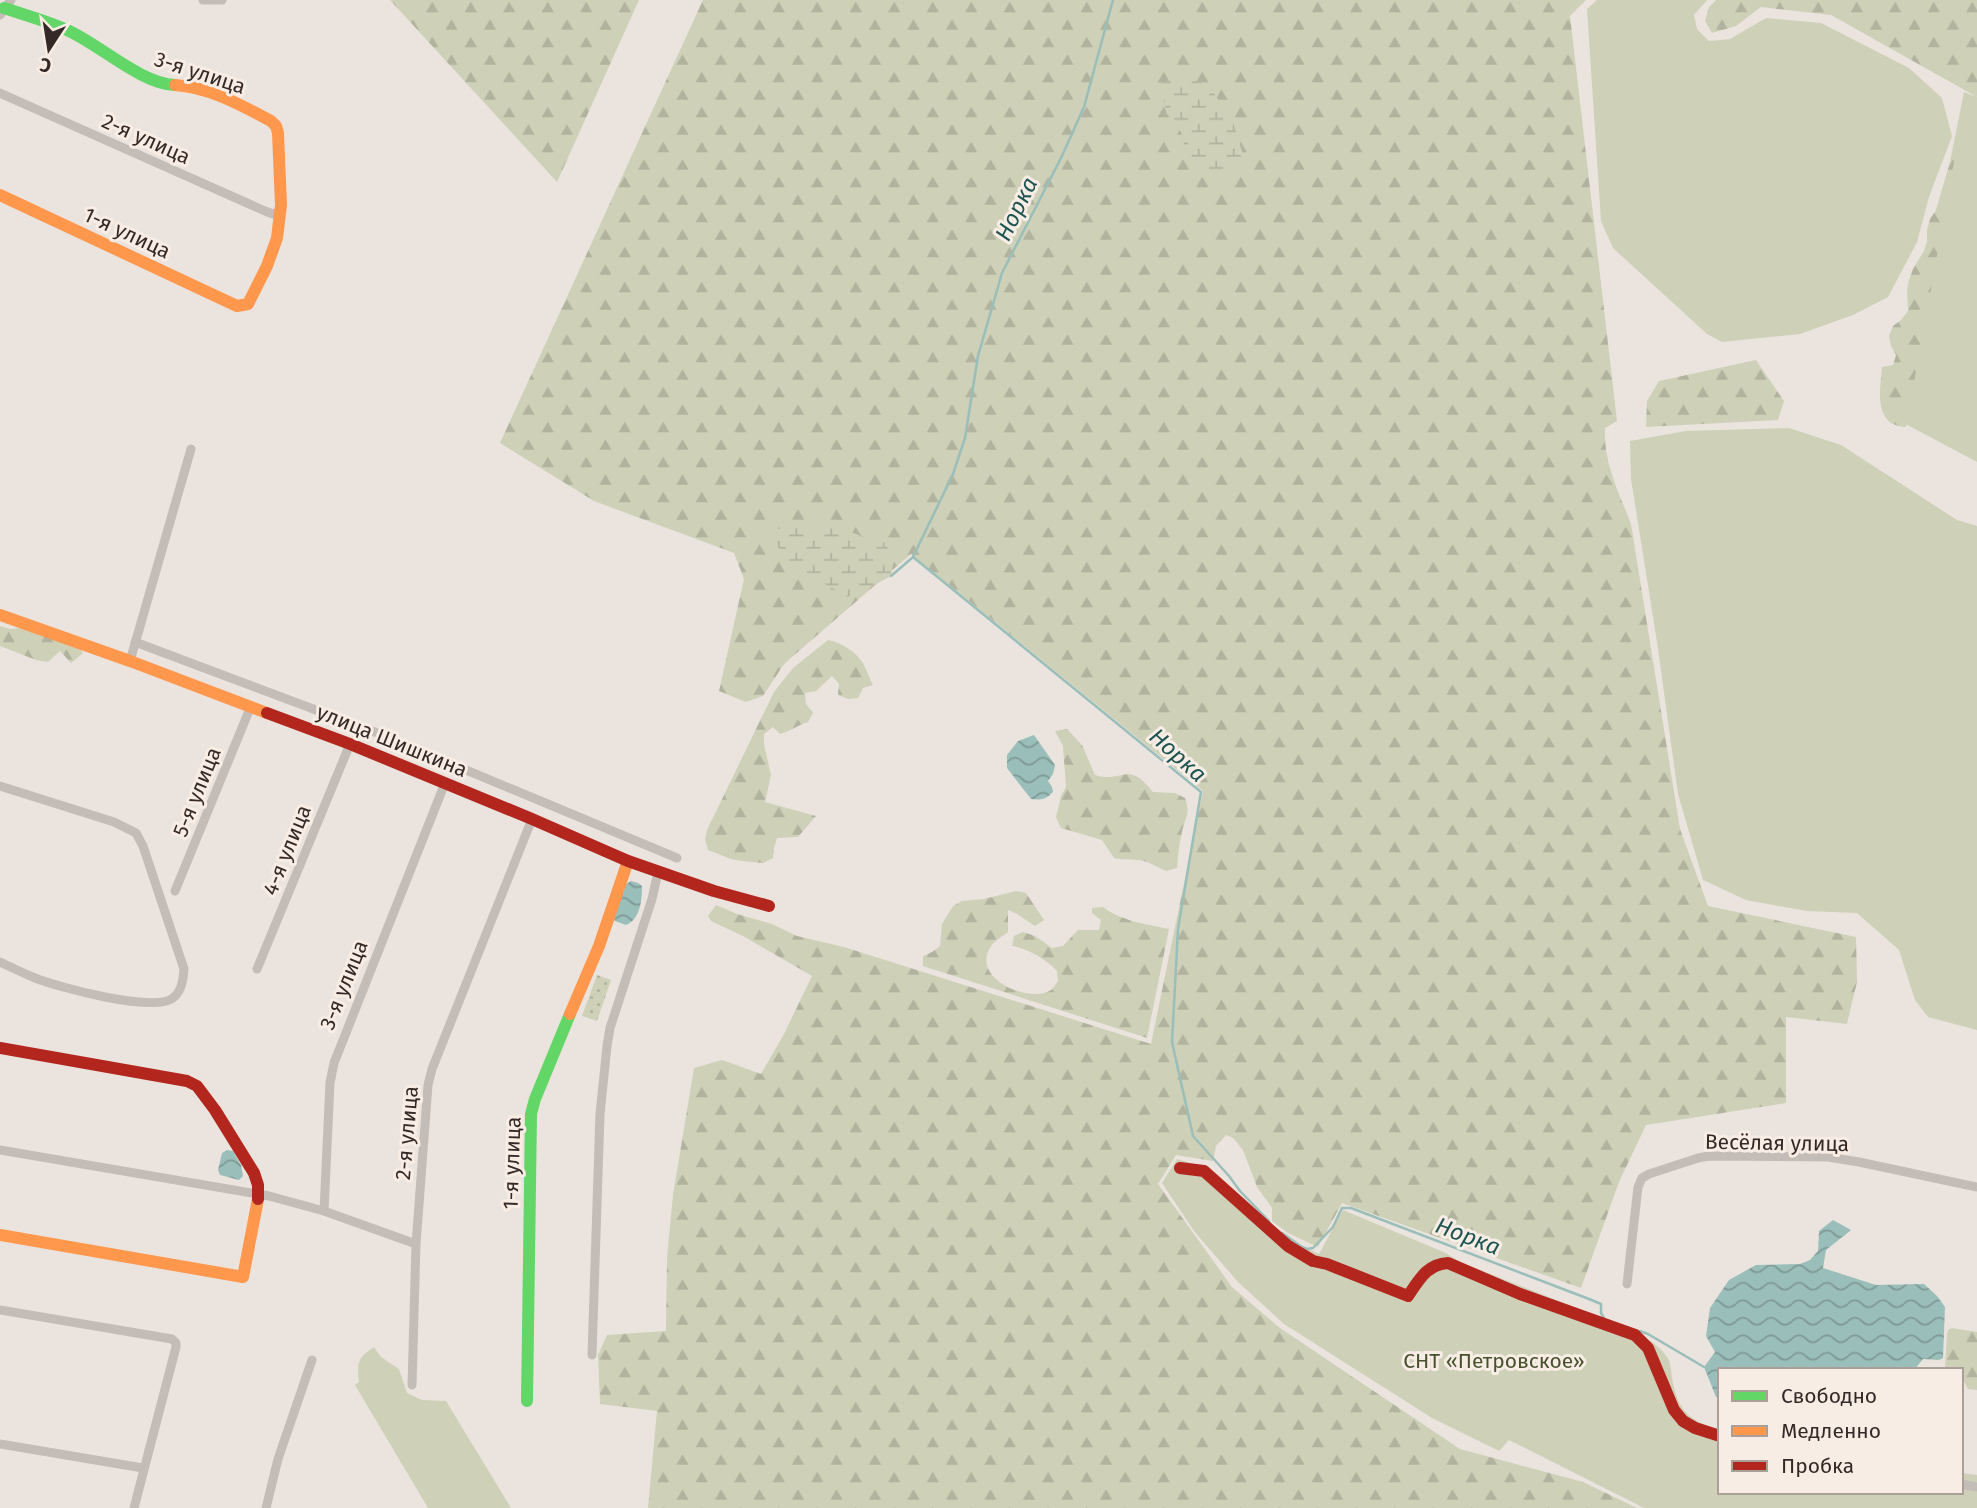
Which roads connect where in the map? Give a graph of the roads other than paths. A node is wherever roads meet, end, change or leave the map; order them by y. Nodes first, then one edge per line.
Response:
1 (203, 0) edge
2 (222, 0) edge
3 (5, 8) edge
4 (0, 93) edge
5 (0, 195) edge
6 (278, 212) junction
7 (191, 449) dead end
8 (0, 615) edge
9 (135, 642) junction
10 (130, 661) junction
11 (251, 706) junction
12 (350, 744) junction
13 (445, 783) junction
14 (0, 786) edge
15 (532, 819) junction
16 (677, 858) dead end
17 (628, 861) junction
18 (658, 872) junction
19 (175, 891) dead end
20 (769, 906) dead end
21 (0, 961) edge
22 (257, 969) dead end
23 (0, 1048) edge
24 (0, 1150) edge
25 (1180, 1168) dead end
26 (1977, 1187) edge
27 (259, 1194) junction
28 (324, 1212) junction
29 (0, 1235) edge
30 (415, 1244) junction
31 (1627, 1284) dead end
32 (0, 1310) edge
33 (592, 1355) dead end
34 (312, 1360) dead end
35 (412, 1385) dead end
36 (527, 1401) dead end
37 (1718, 1435) edge
38 (0, 1444) edge
39 (144, 1468) junction
40 (134, 1508) edge
41 (267, 1508) edge

1 - 2 street
3 - 6 street, 3-я улица
4 - 6 street, 2-я улица
5 - 6 street, 1-я улица
7 - 9 street
8 - 10 street, улица Шишкина
9 - 10 street
9 - 16 street
10 - 11 street, улица Шишкина
11 - 12 street, улица Шишкина
11 - 19 street, 5-я улица
12 - 13 street, улица Шишкина
12 - 22 street, 4-я улица
13 - 15 street, улица Шишкина
13 - 28 street, 3-я улица
14 - 21 street
15 - 17 street, улица Шишкина
15 - 30 street, 2-я улица
17 - 18 street, улица Шишкина
17 - 36 street, 1-я улица
18 - 20 street, улица Шишкина
18 - 33 street
23 - 27 street
24 - 27 street
25 - 37 street
26 - 31 street, Весёлая улица
27 - 28 street
27 - 29 street
28 - 30 street
30 - 35 street, 2-я улица
32 - 39 street
34 - 41 street
38 - 39 street
39 - 40 street

